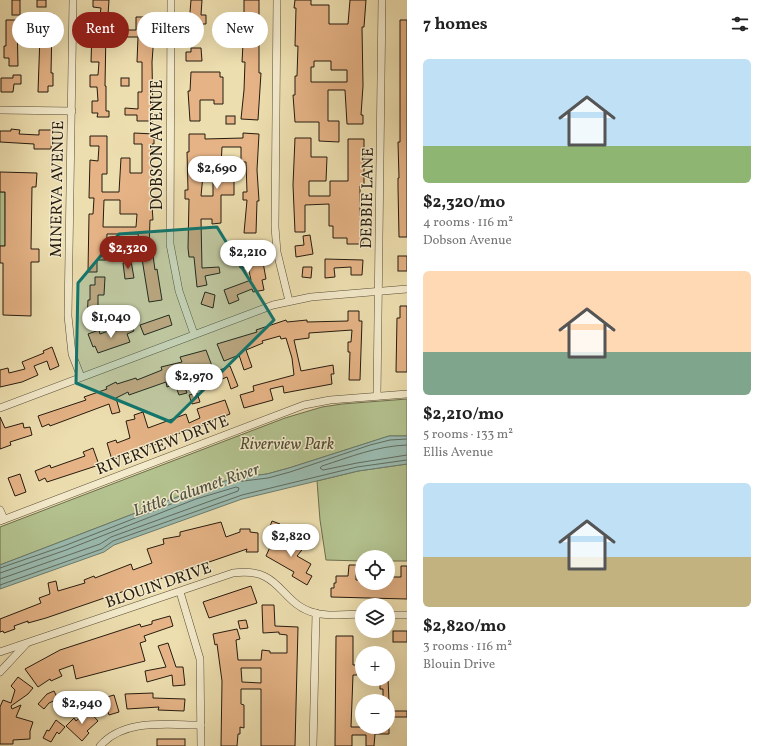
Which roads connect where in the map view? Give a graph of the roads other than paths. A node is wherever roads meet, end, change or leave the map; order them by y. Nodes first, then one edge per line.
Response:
1 (72, 0) edge
2 (171, 0) edge
3 (277, 0) edge
4 (382, 0) edge
5 (0, 110) edge
6 (72, 111) junction
7 (407, 289) edge
8 (379, 291) junction
9 (289, 301) junction
10 (194, 334) junction
11 (81, 377) junction
12 (407, 394) edge
13 (377, 396) junction
14 (0, 408) edge
15 (0, 510) edge
16 (2, 520) edge
17 (180, 592) junction
18 (316, 613) junction
19 (355, 614) edge
20 (395, 615) edge
21 (407, 615) edge
22 (28, 642) junction
23 (0, 652) edge
24 (0, 672) edge
25 (201, 725) junction
26 (101, 745) edge
27 (201, 746) edge
28 (313, 746) edge

1 - 6 street, MINERVA AVENUE
2 - 10 street, DOBSON AVENUE
3 - 9 street
4 - 8 street, DEBBIE LANE
5 - 6 street
6 - 11 street, MINERVA AVENUE
7 - 8 street
8 - 9 street
8 - 13 street, DEBBIE LANE
9 - 10 street
10 - 11 street
11 - 14 street
12 - 13 street, RIVERVIEW DRIVE
13 - 16 street, RIVERVIEW DRIVE
15 - 16 street
17 - 18 street, BLOUIN DRIVE
17 - 22 street, BLOUIN DRIVE
17 - 25 street
18 - 19 street
18 - 28 street
20 - 21 street
22 - 23 street, BLOUIN DRIVE
22 - 24 street
25 - 26 street
25 - 27 street

